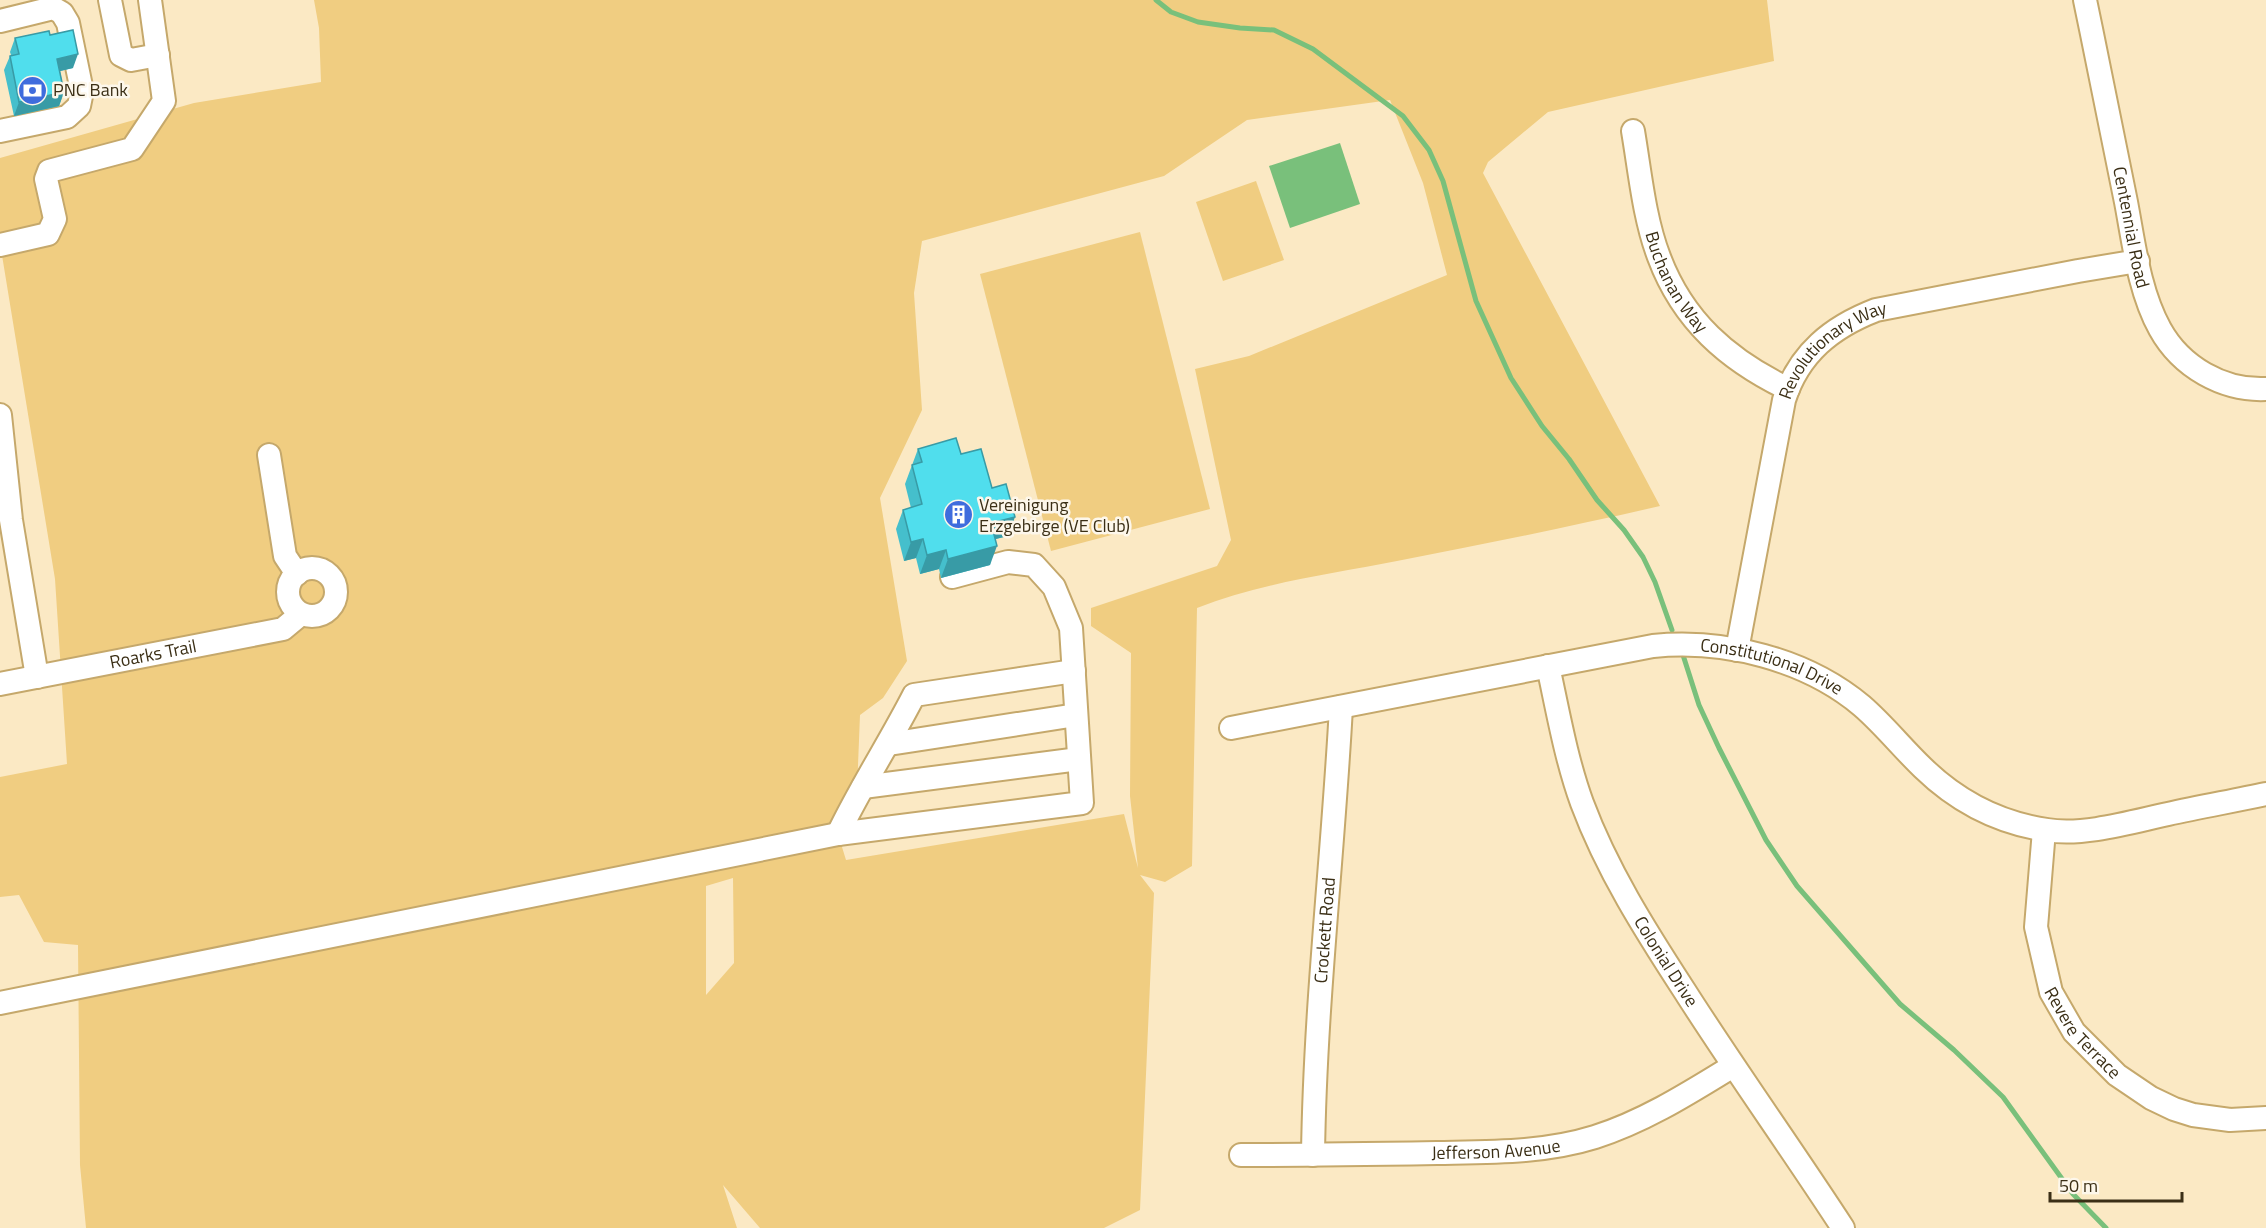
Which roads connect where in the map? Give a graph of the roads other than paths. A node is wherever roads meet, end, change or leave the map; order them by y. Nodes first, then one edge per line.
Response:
1 (110, 0) edge
2 (150, 0) edge
3 (2085, 0) edge
4 (0, 21) edge
5 (158, 55) junction
6 (1633, 131) dead end
7 (0, 132) edge
8 (0, 245) edge
9 (2138, 261) junction
10 (1788, 389) junction
11 (2266, 389) edge
12 (0, 415) edge
13 (269, 455) dead end
14 (297, 574) junction
15 (952, 577) edge
16 (301, 614) junction
17 (1737, 650) junction
18 (1548, 666) junction
19 (1074, 671) junction
20 (37, 676) junction
21 (0, 684) edge
22 (1341, 707) junction
23 (1076, 715) junction
24 (1231, 728) dead end
25 (889, 744) junction
26 (1079, 759) junction
27 (863, 787) junction
28 (2266, 794) edge
29 (2044, 830) junction
30 (838, 834) junction
31 (0, 1003) edge
32 (1733, 1066) junction
33 (2266, 1118) edge
34 (1241, 1155) dead end
35 (1313, 1155) junction
36 (1843, 1228) edge

1 - 5 street
2 - 5 street
3 - 9 street, Centennial Road
4 - 7 street
5 - 8 street
6 - 10 street, Buchanan Way
9 - 10 street, Revolutionary Way
9 - 11 street, Centennial Road
10 - 17 street, Revolutionary Way
12 - 20 street
13 - 14 street
14 - 16 street
14 - 16 street
15 - 19 street
16 - 20 street, Roarks Trail
17 - 18 street, Constitutional Drive
17 - 29 street, Constitutional Drive
18 - 22 street, Constitutional Drive
18 - 32 street, Colonial Drive
19 - 23 street
19 - 25 street
20 - 21 street, Roarks Trail
22 - 24 street, Constitutional Drive
22 - 35 street, Crockett Road
23 - 25 street
23 - 26 street
25 - 27 street
26 - 27 street
26 - 30 street
27 - 30 street
28 - 29 street, Constitutional Drive
29 - 33 street, Revere Terrace
30 - 31 street
32 - 35 street, Jefferson Avenue
32 - 36 street, Colonial Drive
34 - 35 street, Jefferson Avenue

